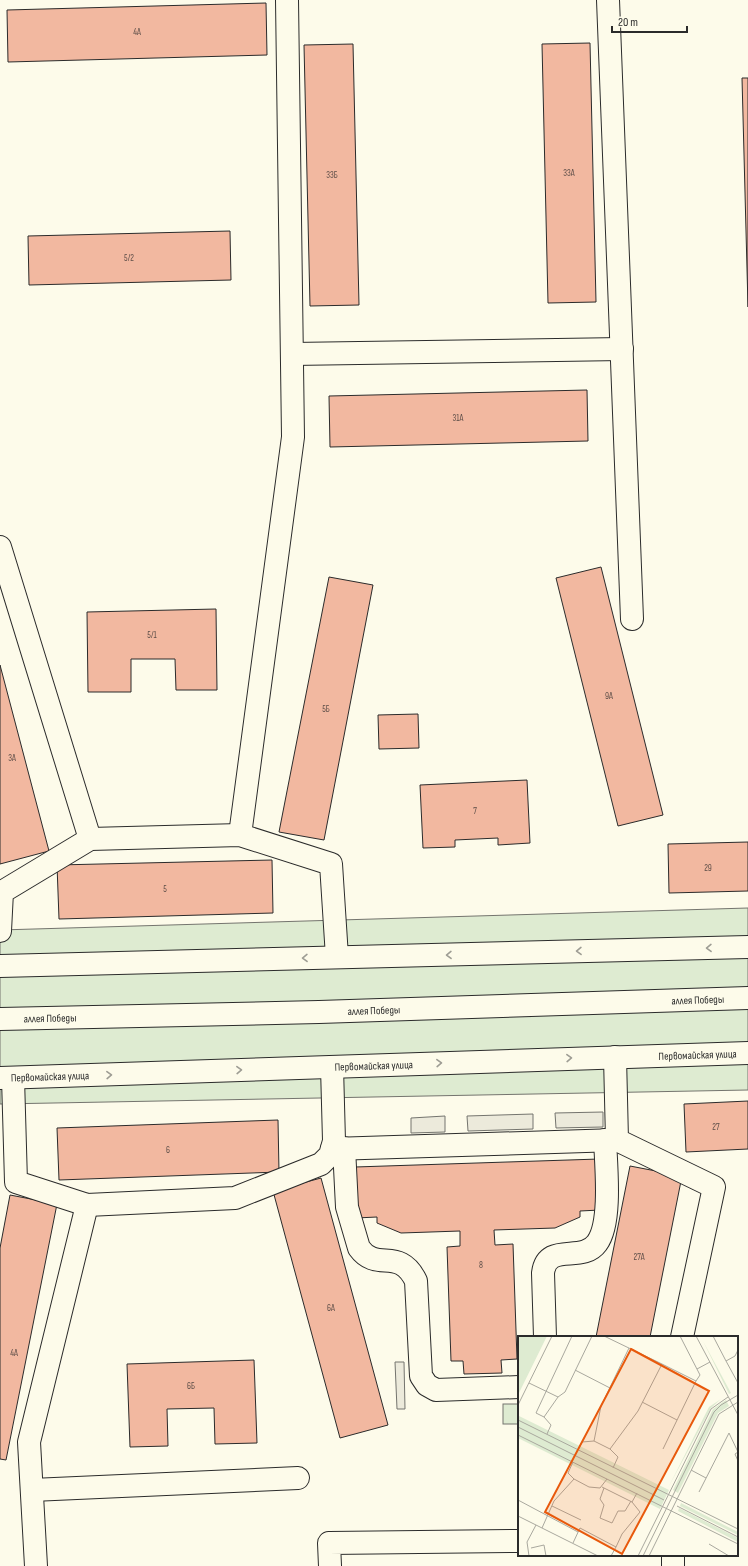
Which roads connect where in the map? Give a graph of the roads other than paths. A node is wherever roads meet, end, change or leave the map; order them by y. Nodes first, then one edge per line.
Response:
1 (286, 0) edge
2 (608, 0) edge
3 (622, 349) junction
4 (292, 354) junction
5 (0, 547) edge
6 (632, 619) dead end
7 (240, 834) junction
8 (90, 839) junction
9 (0, 931) edge
10 (748, 947) edge
11 (338, 957) junction
12 (0, 966) edge
13 (748, 998) edge
14 (0, 1019) edge
15 (748, 1053) edge
16 (615, 1057) junction
17 (332, 1067) junction
18 (7, 1078) edge
19 (600, 1145) junction
20 (351, 1153) junction
21 (87, 1205) junction
22 (545, 1336) edge
23 (682, 1336) edge
24 (518, 1387) edge
25 (298, 1478) dead end
26 (32, 1490) junction
27 (518, 1541) edge
28 (36, 1566) edge
29 (330, 1566) edge

1 - 4 street
2 - 3 street
3 - 4 street
3 - 6 street
4 - 7 street
5 - 8 street
7 - 8 street
7 - 11 street
8 - 9 street
10 -> 11 street
11 -> 12 street
13 - 14 street, аллея Победы
15 - 16 street, Первомайская улица
17 -> 16 street, Первомайская улица
16 - 19 street
18 -> 17 street, Первомайская улица
17 - 20 street
18 - 21 street
19 - 20 street
19 - 22 street
19 - 23 street
20 - 21 street
20 - 24 street
21 - 26 street
25 - 26 street
26 - 28 street
27 - 29 street

